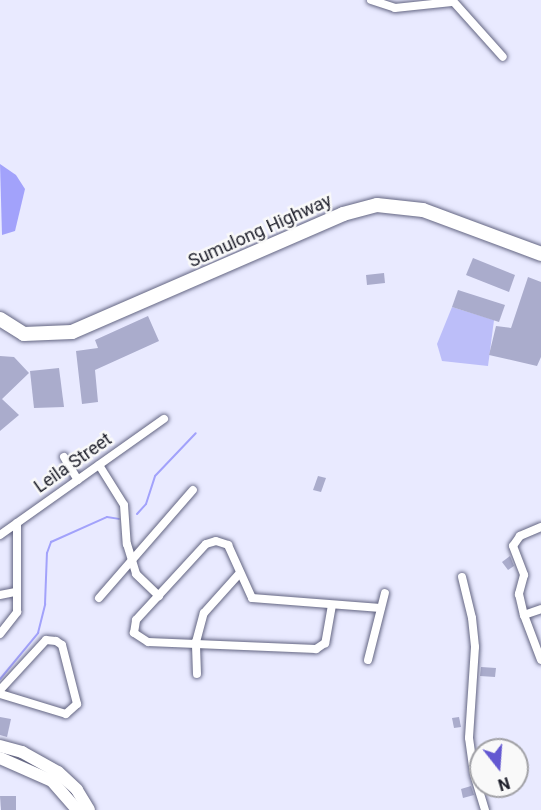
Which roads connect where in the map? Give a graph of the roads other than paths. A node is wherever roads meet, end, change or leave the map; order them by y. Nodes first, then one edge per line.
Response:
1 (371, 0) edge
2 (452, 1) edge
3 (503, 57) dead end
4 (541, 254) edge
5 (0, 319) edge
6 (164, 419) dead end
7 (64, 457) dead end
8 (99, 465) junction
9 (78, 480) junction
10 (193, 490) dead end
11 (17, 523) junction
12 (541, 527) edge
13 (0, 535) edge
14 (131, 561) junction
15 (239, 574) junction
16 (462, 577) dead end
17 (16, 592) junction
18 (385, 593) dead end
19 (0, 595) edge
20 (159, 596) junction
21 (99, 598) dead end
22 (332, 605) junction
23 (381, 608) junction
24 (541, 609) edge
25 (524, 615) junction
26 (0, 634) edge
27 (196, 642) junction
28 (368, 660) dead end
29 (541, 660) edge
30 (197, 674) dead end
31 (0, 692) edge
32 (0, 746) edge
33 (0, 758) edge
34 (77, 810) edge
35 (89, 810) edge
36 (485, 810) edge

1 - 2 street
2 - 3 street
4 - 5 main road, Sumulong Highway
6 - 8 street, Leila Street
7 - 9 street
8 - 9 street, Leila Street
8 - 14 street
9 - 11 street, Leila Street
10 - 14 street
11 - 13 street, Leila Street
11 - 17 street
12 - 25 street
14 - 20 street
14 - 21 street
15 - 20 street
15 - 22 street
15 - 27 street
16 - 36 street
17 - 19 street
17 - 26 street
18 - 23 street
20 - 27 street
22 - 23 street
22 - 27 street
23 - 28 street
24 - 25 street
25 - 29 street
27 - 30 street
31 - 31 street
32 - 35 street
33 - 34 street

